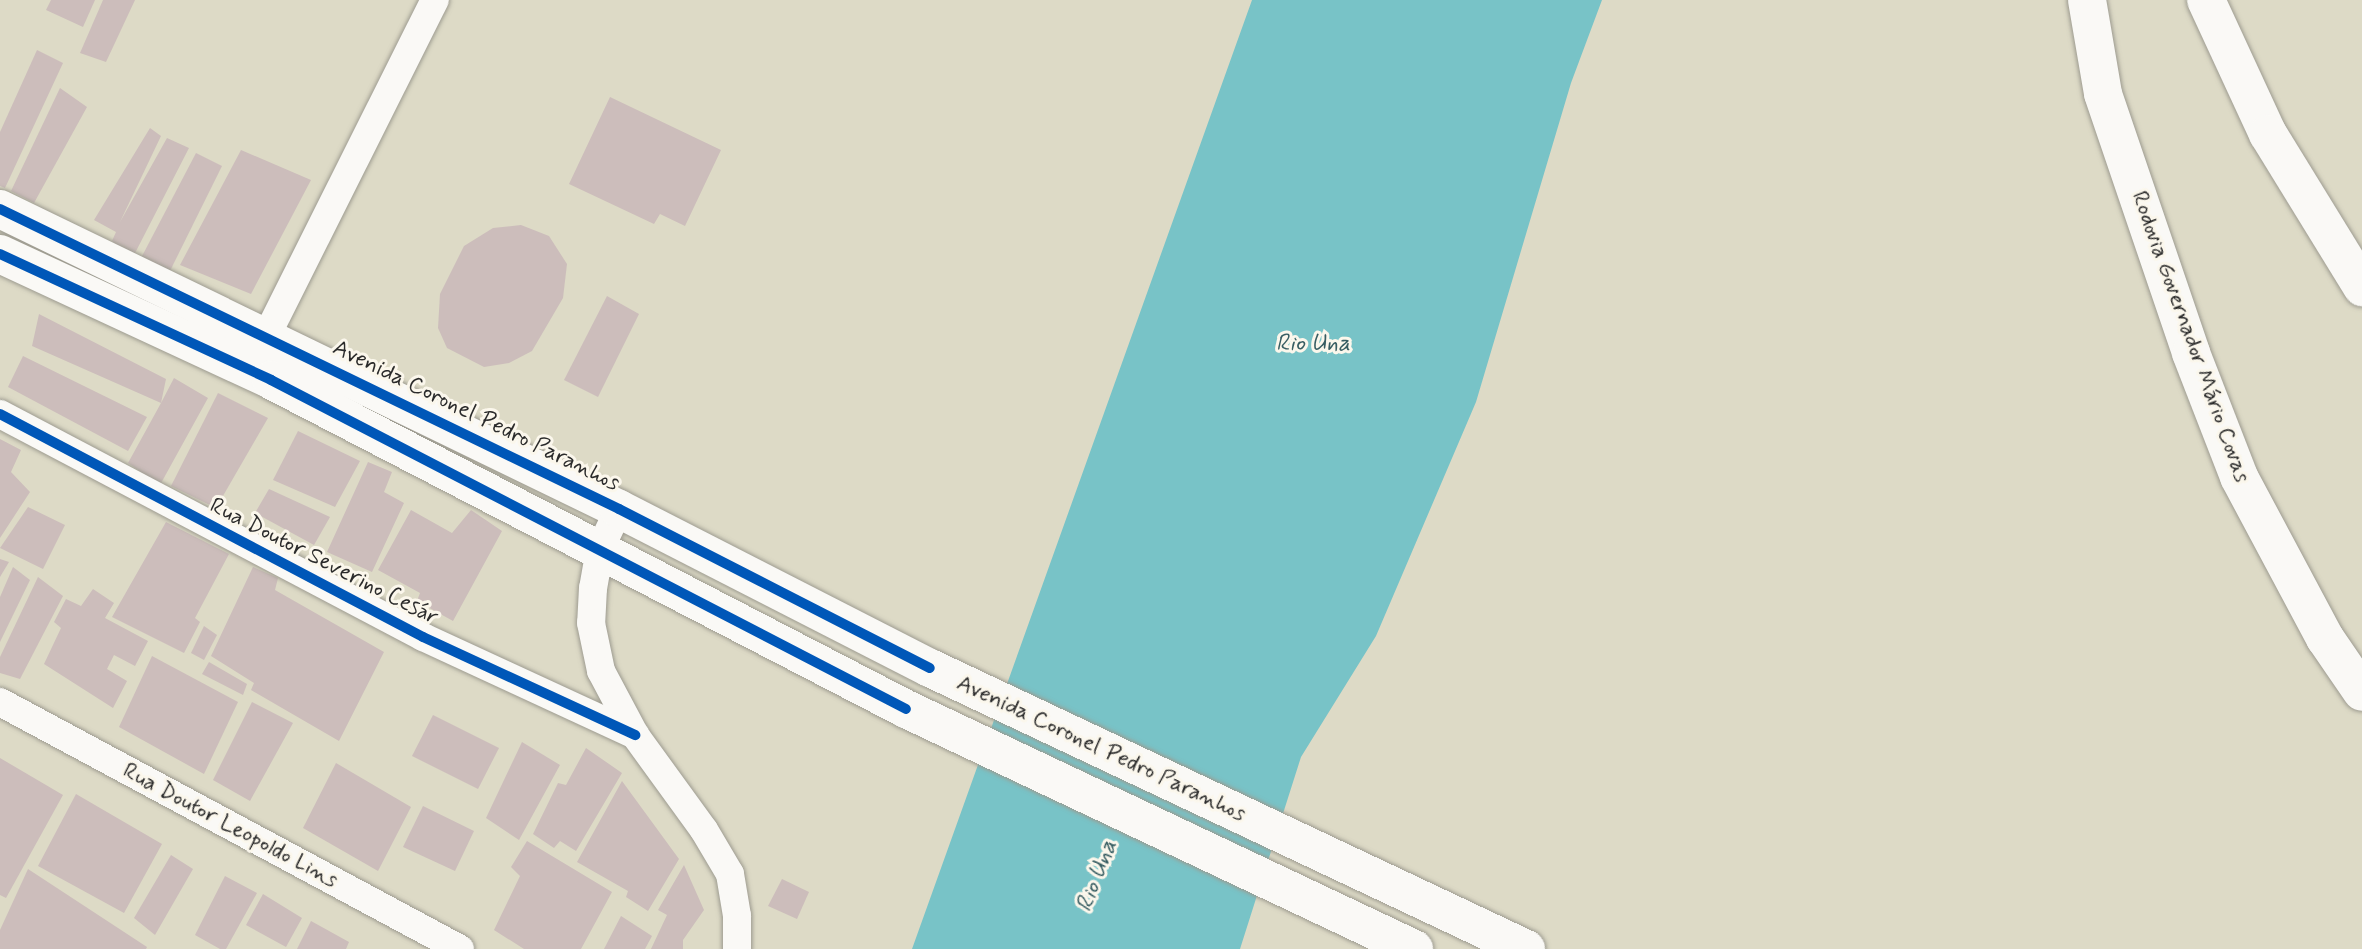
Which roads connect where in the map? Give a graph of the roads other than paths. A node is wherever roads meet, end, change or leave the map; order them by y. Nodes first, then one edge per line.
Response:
1 (435, 0) edge
2 (2087, 0) edge
3 (2206, 0) edge
4 (2, 215) edge
5 (0, 254) edge
6 (2362, 287) edge
7 (266, 336) junction
8 (250, 370) junction
9 (0, 414) edge
10 (619, 509) junction
11 (600, 549) junction
12 (2362, 692) edge
13 (0, 702) edge
14 (635, 735) junction
15 (460, 949) edge
16 (737, 949) edge
17 (1414, 949) edge
18 (1526, 949) edge

1 - 7 street
2 - 12 main road, Rodovia Governador Mário Covas
3 - 6 main road
4 - 7 main road, Avenida Coronel Pedro Paranhos
5 - 8 main road, Avenida Coronel Pedro Paranhos
7 - 8 street
7 - 10 main road, Avenida Coronel Pedro Paranhos
8 - 11 main road, Avenida Coronel Pedro Paranhos
9 - 14 street, Rua Doutor Severino Cesár
10 - 11 street
10 - 18 main road, Avenida Coronel Pedro Paranhos
11 - 14 street
11 - 17 main road, Avenida Coronel Pedro Paranhos
13 - 15 street, Rua Doutor Leopoldo Lins
14 - 16 street

